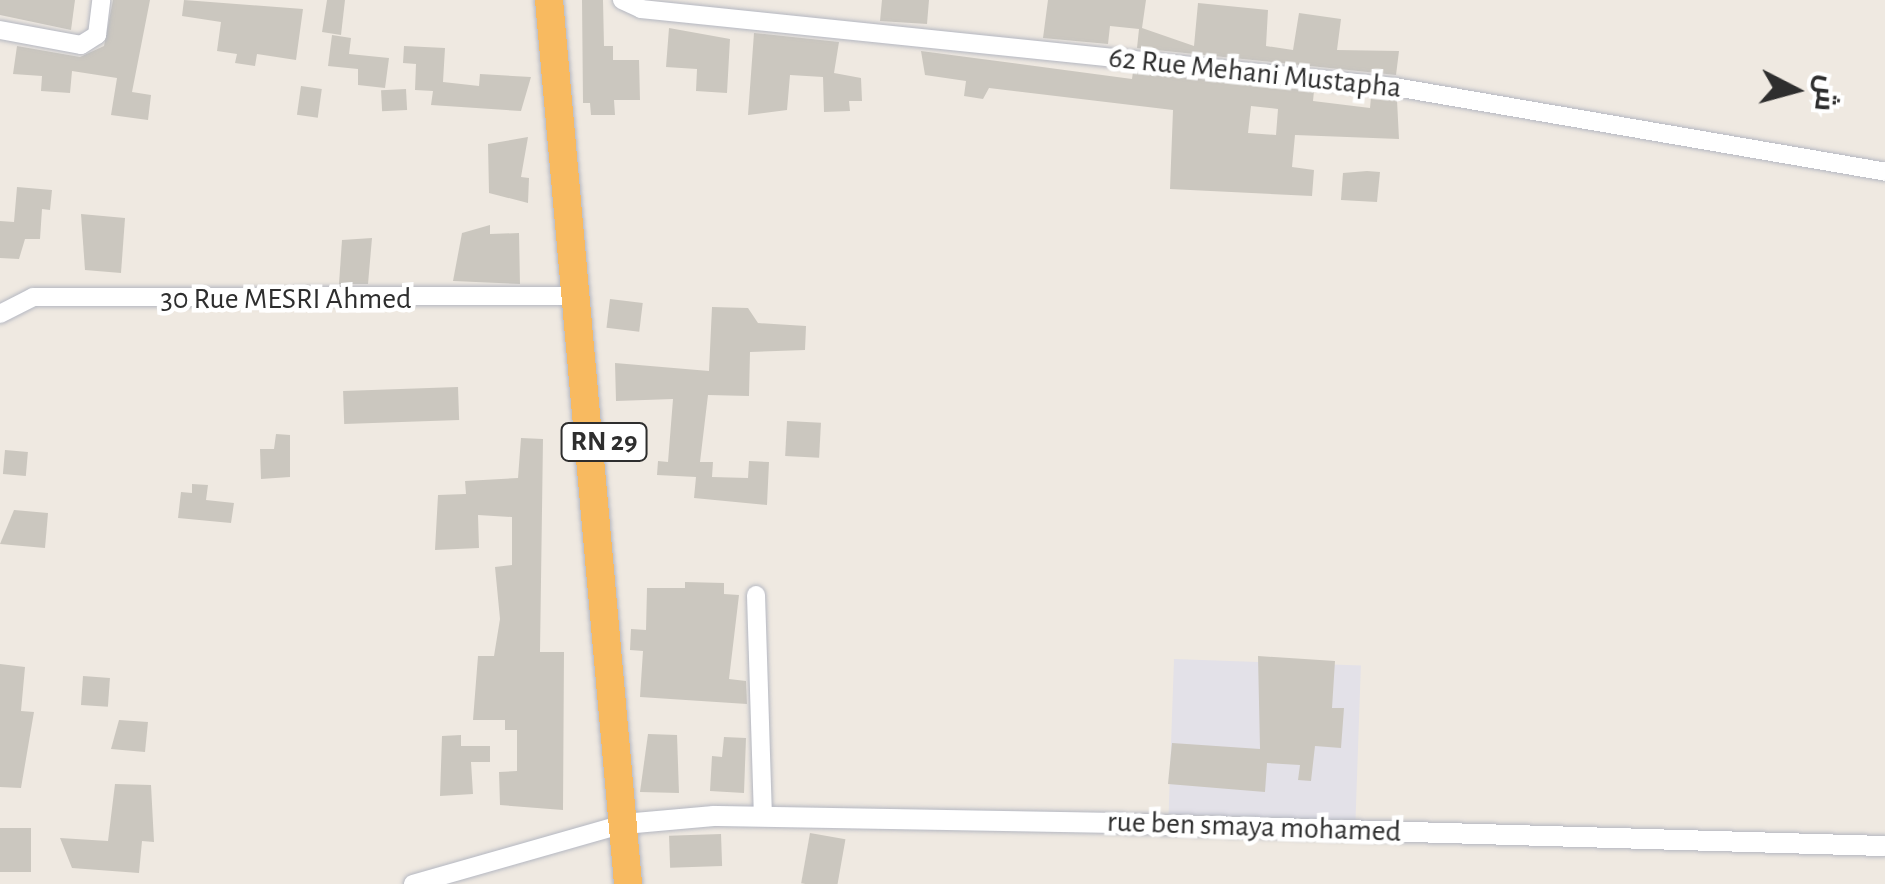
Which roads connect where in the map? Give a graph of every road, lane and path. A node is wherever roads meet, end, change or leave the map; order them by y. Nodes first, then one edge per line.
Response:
1 (101, 0) edge
2 (549, 0) edge
3 (566, 0) edge
4 (622, 0) edge
5 (0, 30) edge
6 (1885, 172) edge
7 (577, 296) junction
8 (0, 314) edge
9 (756, 595) dead end
10 (763, 817) junction
11 (631, 822) junction
12 (1885, 846) edge
13 (412, 884) edge
14 (628, 884) edge
15 (643, 884) edge

1 - 5 street
2 - 7 highway, RN 29
3 - 11 highway, RN 29
4 - 6 street, 62 Rue Mehani Mustapha
7 - 8 street, 30 Rue MESRI Ahmed
7 - 11 highway, RN 29
9 - 10 street
10 - 11 street, rue ben smaya mohamed
10 - 12 street, rue ben smaya mohamed
11 - 13 street
11 - 14 highway, RN 29
11 - 15 highway, RN 29

